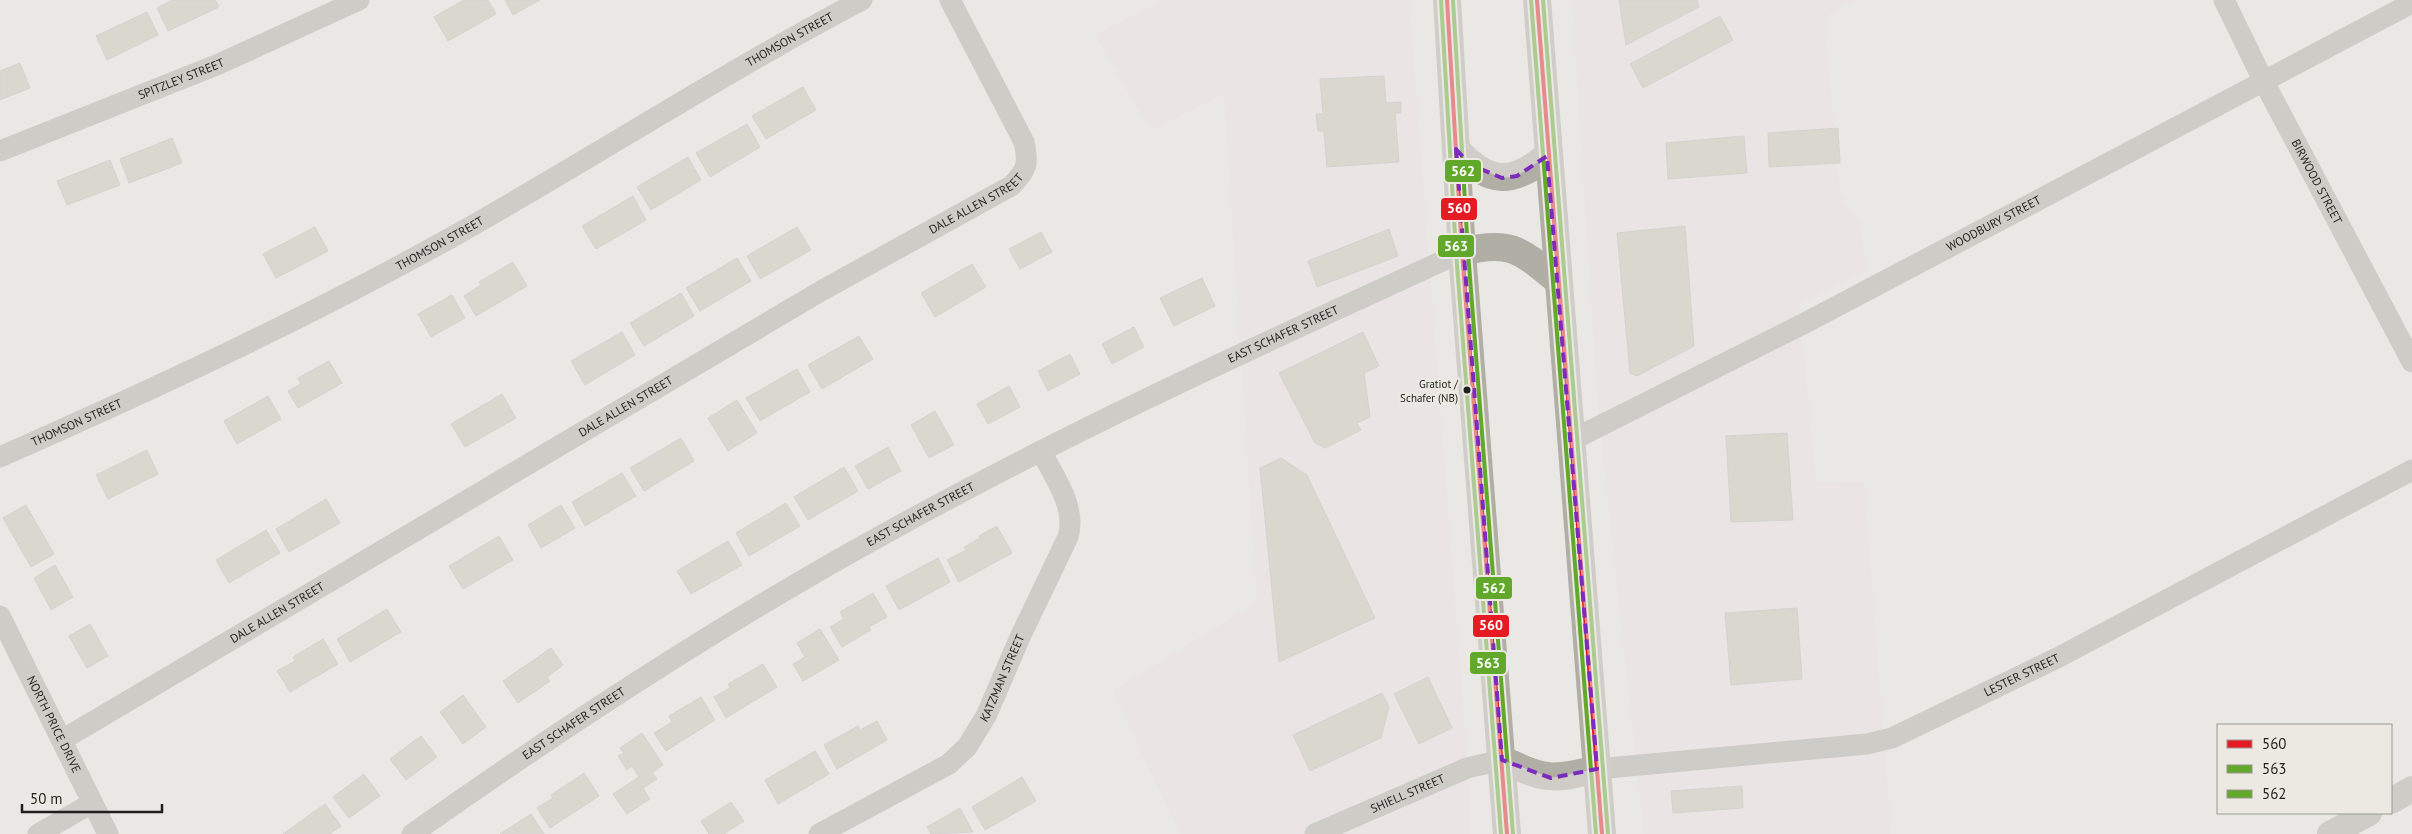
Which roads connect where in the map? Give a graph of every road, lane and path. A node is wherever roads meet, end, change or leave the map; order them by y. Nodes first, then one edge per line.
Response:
1 (359, 0) edge
2 (862, 0) edge
3 (950, 0) edge
4 (1447, 0) edge
5 (1536, 0) edge
6 (2224, 0) edge
7 (2412, 3) edge
8 (2264, 82) junction
9 (1456, 149) junction
10 (0, 151) edge
11 (1547, 156) junction
12 (1462, 252) junction
13 (1558, 280) junction
14 (2412, 362) edge
15 (1572, 440) junction
16 (1041, 450) junction
17 (0, 457) edge
18 (2412, 470) edge
19 (0, 616) edge
20 (62, 740) junction
21 (1502, 760) junction
22 (1597, 769) junction
23 (2412, 789) edge
24 (2392, 800) edge
25 (92, 803) junction
26 (2367, 814) edge
27 (38, 834) edge
28 (108, 834) edge
29 (412, 834) edge
30 (819, 834) edge
31 (1315, 834) edge
32 (1507, 834) edge
33 (1602, 834) edge
34 (2330, 834) edge

1 - 10 street, SPITZLEY STREET
2 - 17 street, THOMSON STREET
3 - 20 street, DALE ALLEN STREET
4 - 9 main road
5 - 11 main road
6 - 8 street, BIRWOOD STREET
7 - 8 street, WOODBURY STREET
8 - 14 street, BIRWOOD STREET
8 - 15 street, WOODBURY STREET
9 - 11 main road
9 - 12 main road
11 - 13 main road
12 - 13 main road
12 - 16 street, EAST SCHAFER STREET
12 - 21 main road
13 - 15 main road
15 - 22 main road
16 - 29 street, EAST SCHAFER STREET
16 - 30 street, KATZMAN STREET
18 - 22 street, LESTER STREET
19 - 20 street, NORTH PRICE DRIVE
20 - 25 street, NORTH PRICE DRIVE
21 - 22 main road
21 - 31 street, SHIELL STREET
21 - 32 main road
22 - 33 main road
23 - 24 street
25 - 27 street
25 - 28 street, NORTH PRICE DRIVE
26 - 34 street

